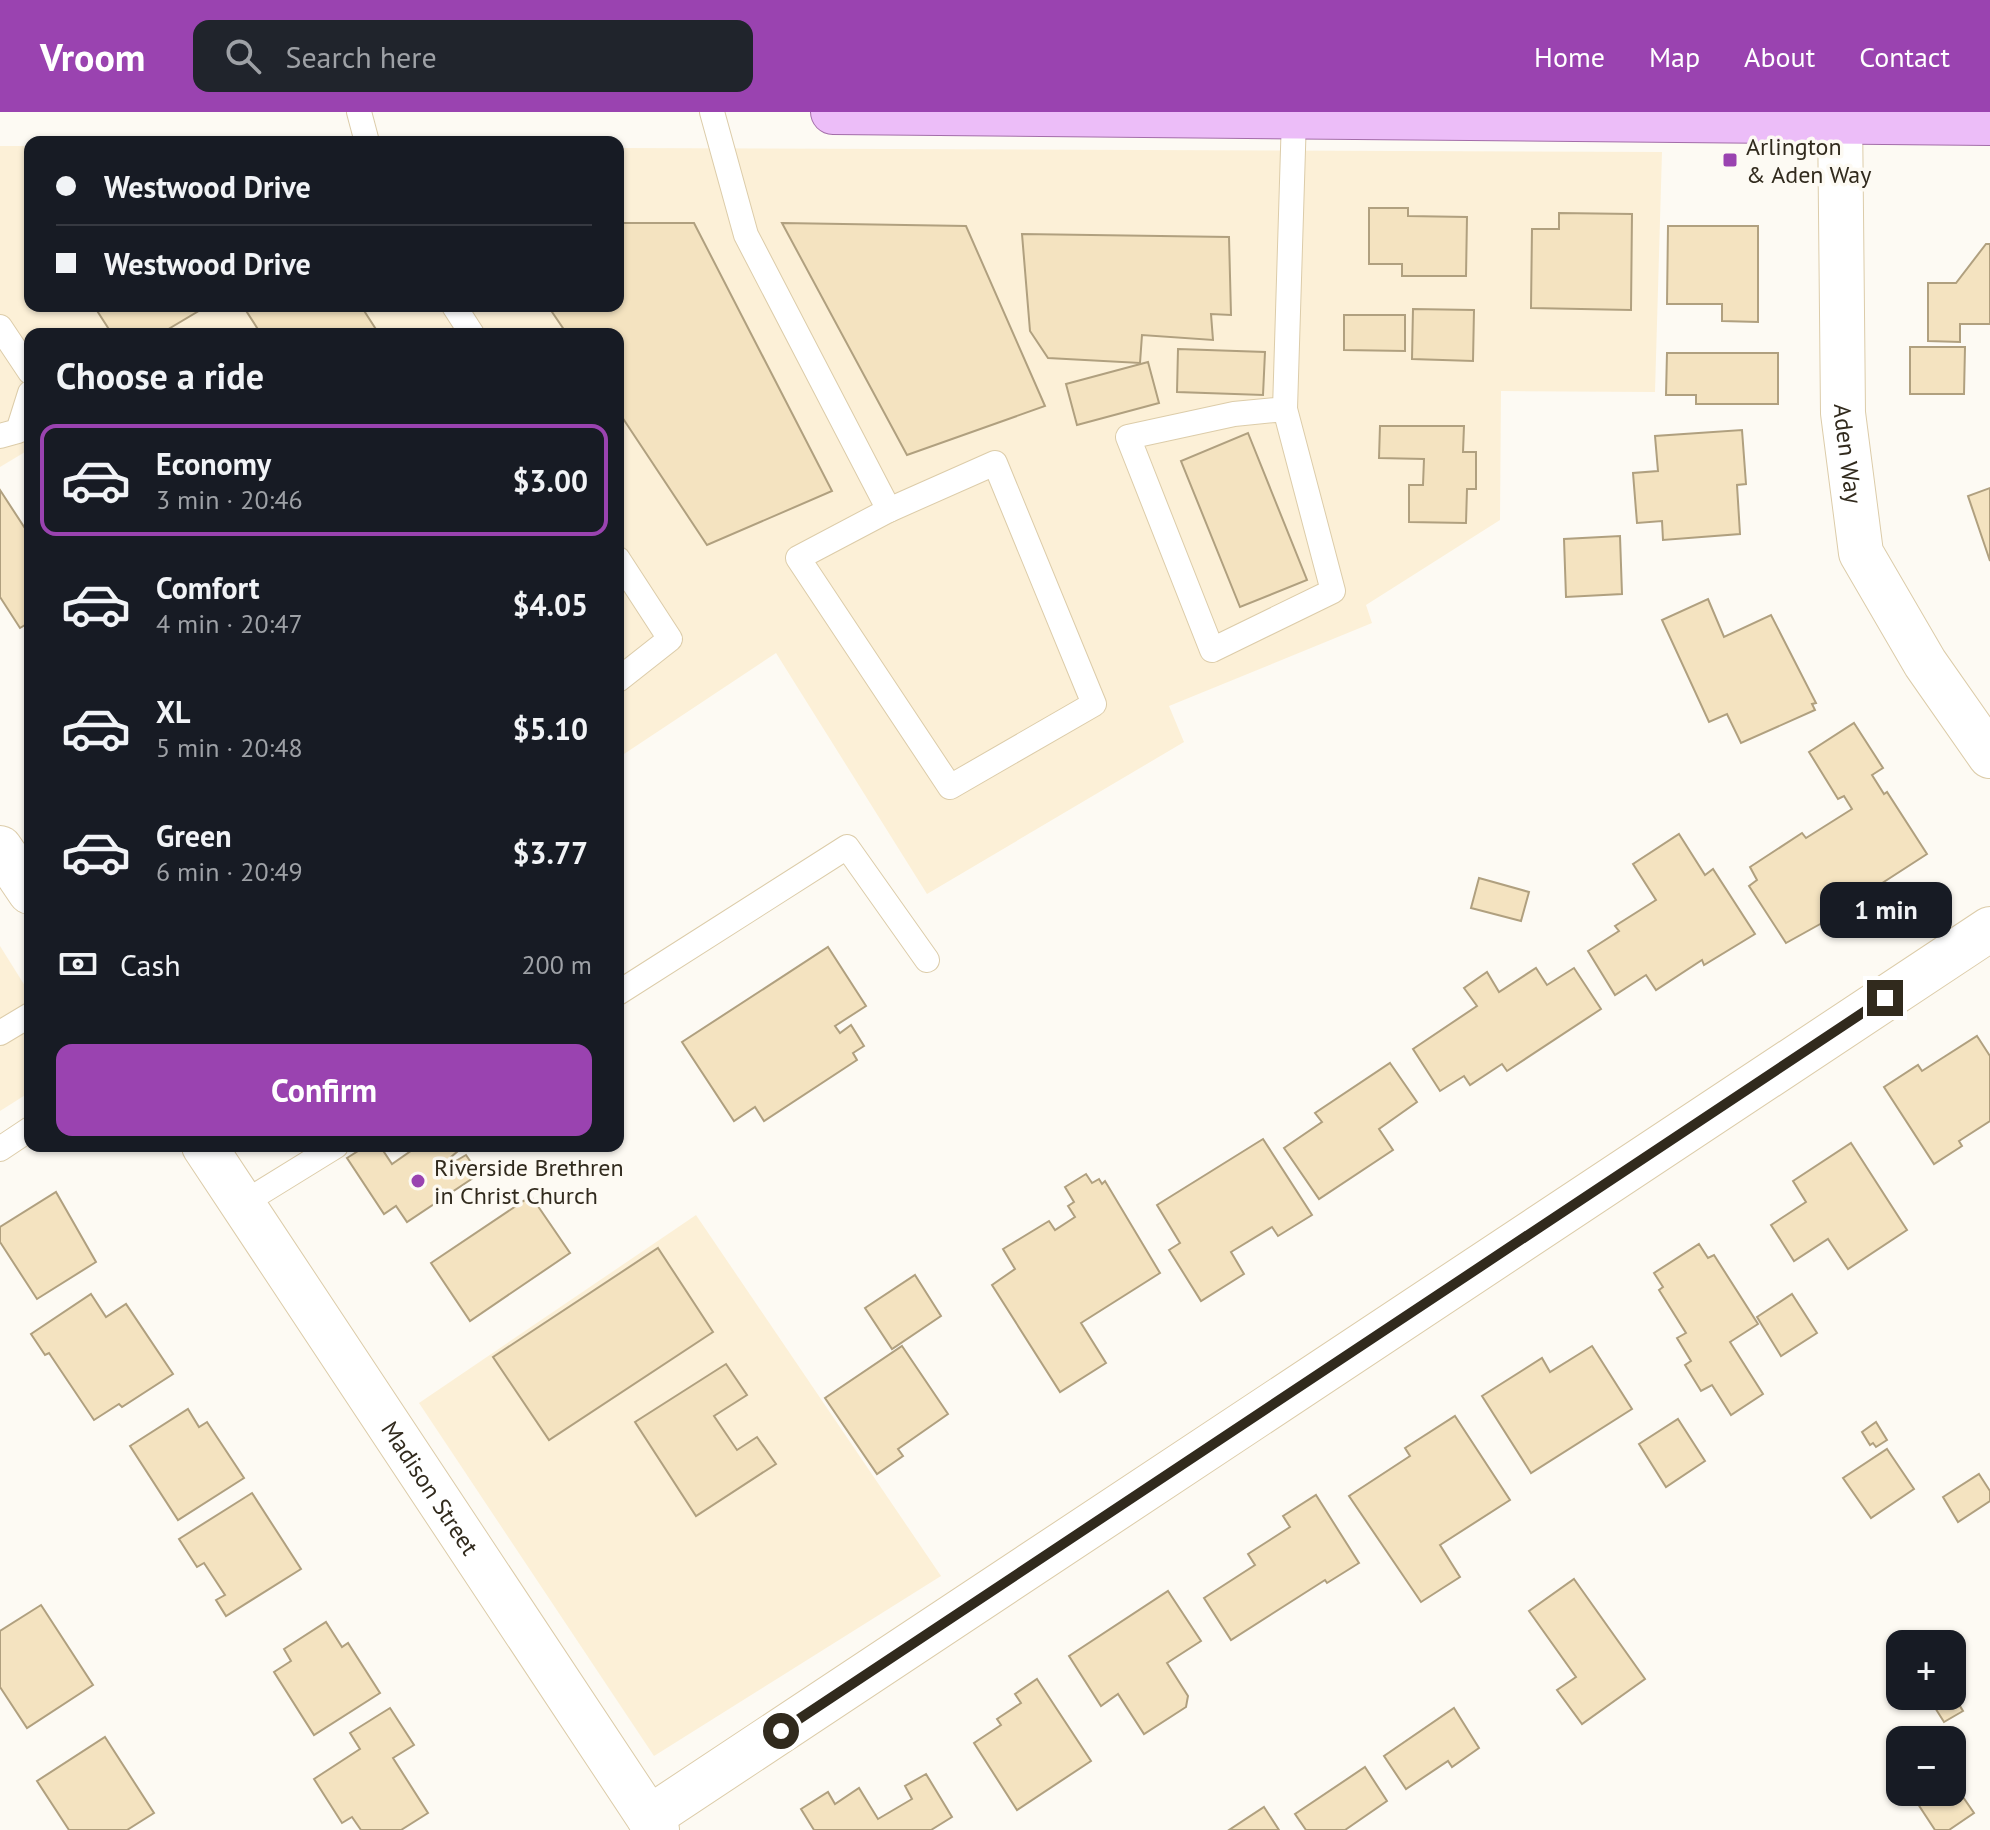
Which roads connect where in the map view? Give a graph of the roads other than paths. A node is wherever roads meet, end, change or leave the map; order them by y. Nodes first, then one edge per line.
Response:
1 (359, 112) edge
2 (712, 112) edge
3 (833, 112) edge
4 (960, 113) edge
5 (1294, 117) junction
6 (1840, 118) edge
7 (1990, 123) edge
8 (365, 136) edge
9 (0, 327) edge
10 (24, 363) edge
11 (1285, 409) junction
12 (24, 412) edge
13 (0, 436) edge
14 (889, 510) junction
15 (624, 568) edge
16 (624, 675) edge
17 (1990, 756) edge
18 (0, 848) edge
19 (24, 883) edge
20 (1990, 929) edge
21 (927, 960) dead end
22 (624, 989) edge
23 (24, 1019) edge
24 (0, 1033) edge
25 (24, 1133) edge
26 (0, 1149) edge
27 (208, 1152) edge
28 (326, 1152) edge
29 (242, 1204) junction
30 (653, 1824) edge

1 - 8 lane
2 - 14 lane
3 - 4 main road
4 - 5 main road
5 - 6 main road
5 - 11 lane
6 - 7 main road
6 - 17 street, Aden Way
9 - 10 lane
11 - 11 lane
12 - 13 lane
14 - 14 lane
15 - 16 lane
18 - 19 street
20 - 30 street
21 - 22 lane
23 - 24 lane
25 - 26 lane
27 - 29 street, Madison Street
28 - 29 lane
29 - 30 street, Madison Street

